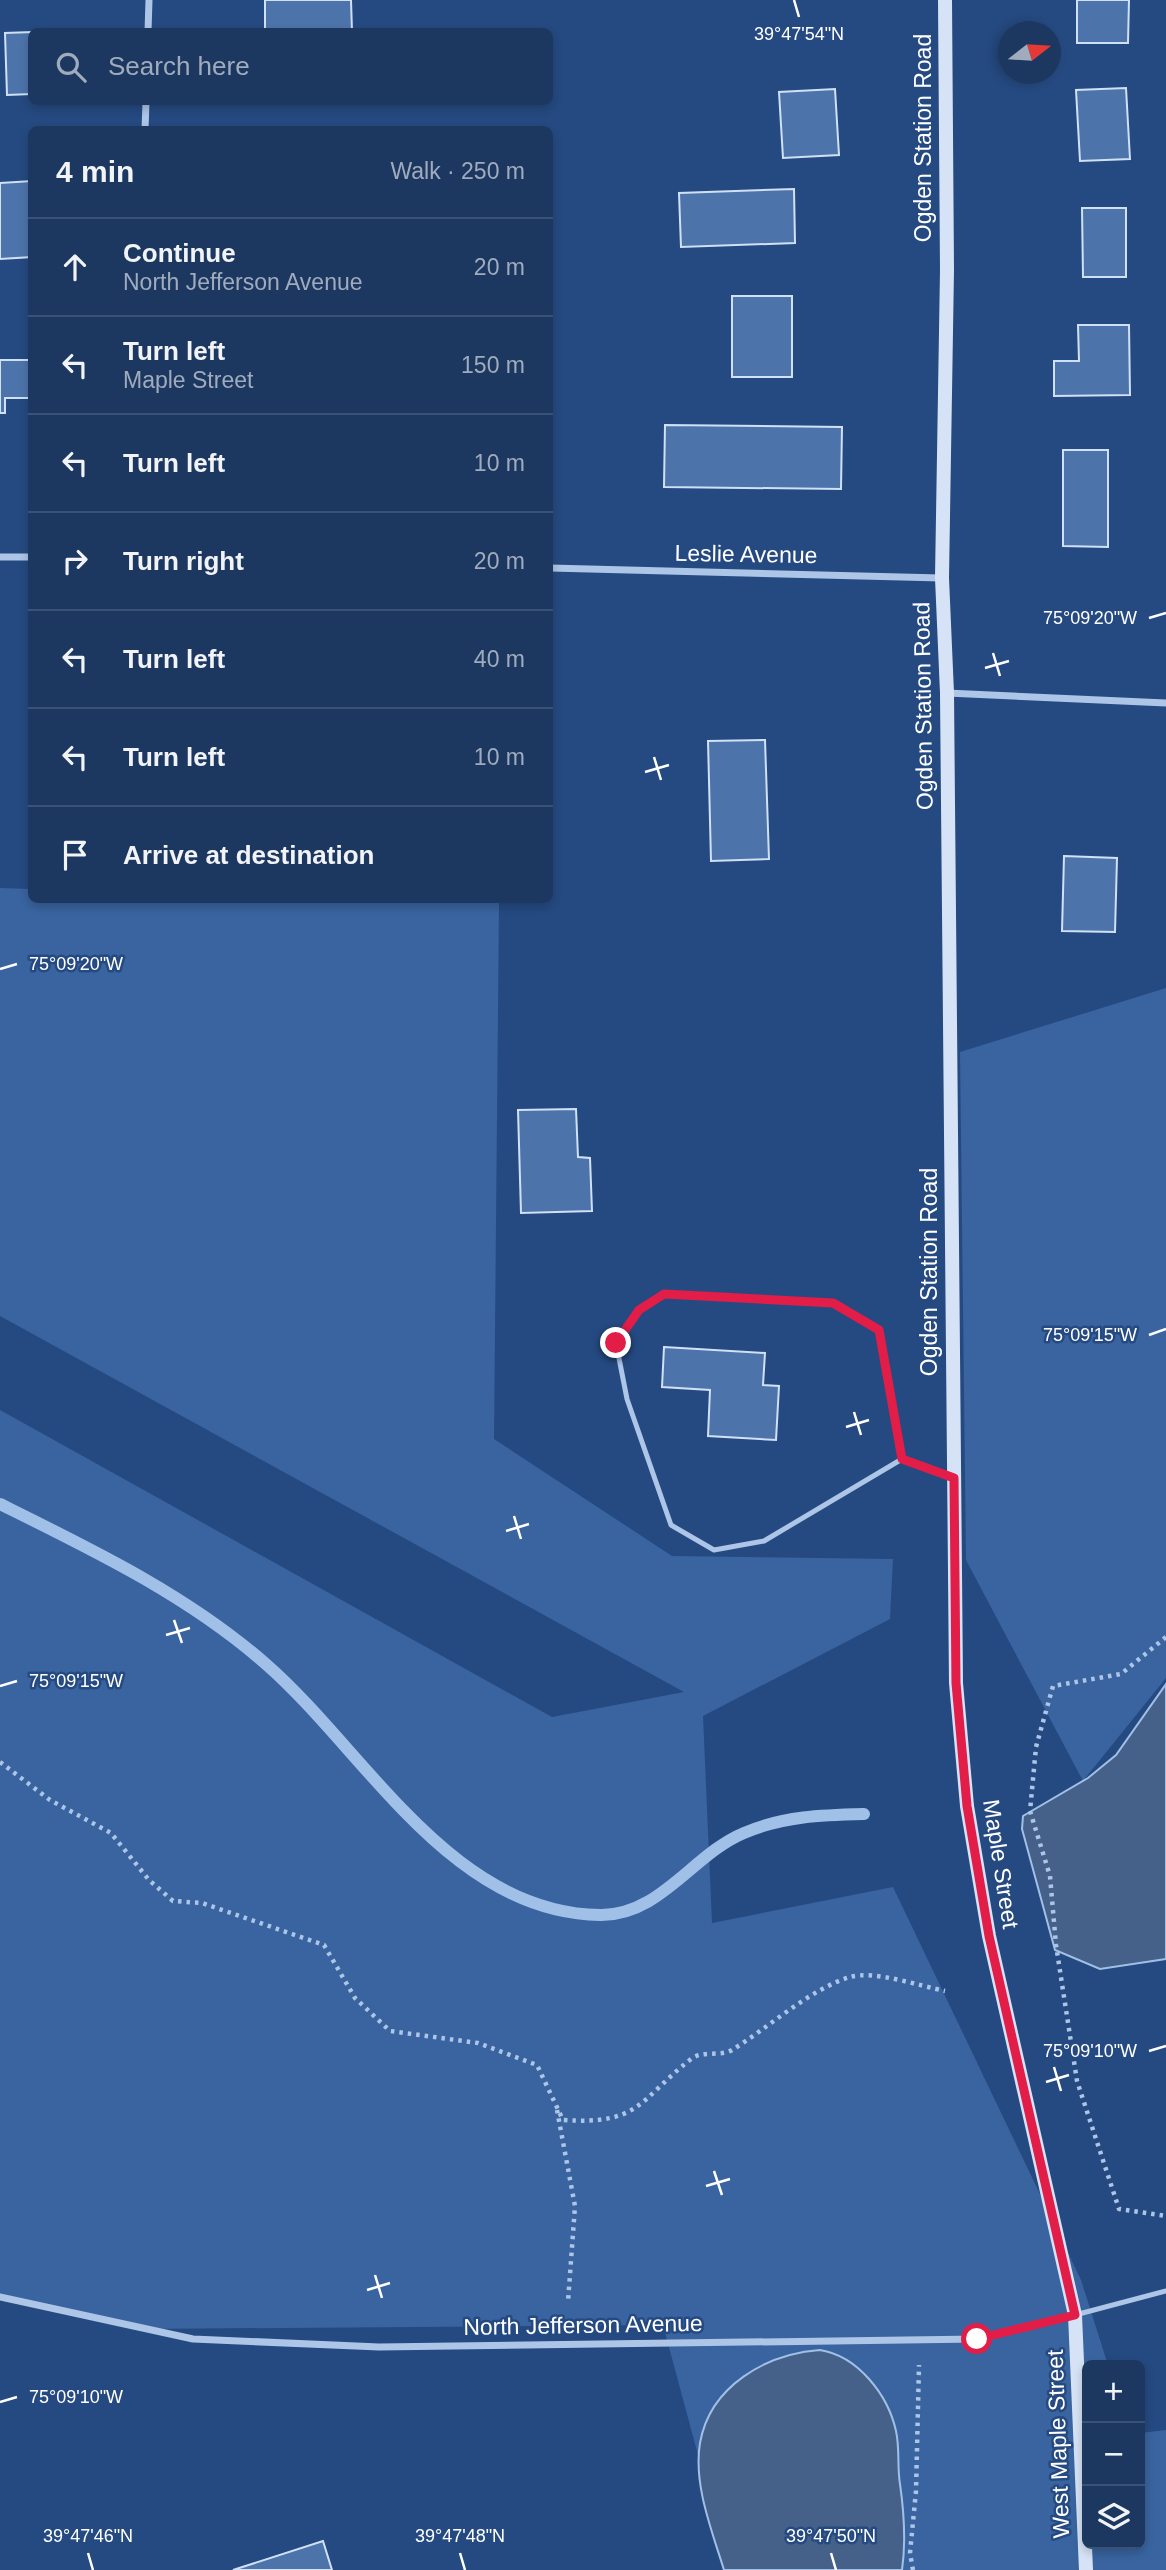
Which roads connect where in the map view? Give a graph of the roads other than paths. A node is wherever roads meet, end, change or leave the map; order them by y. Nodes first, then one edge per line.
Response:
1 (149, 0) edge
2 (945, 0) edge
3 (148, 28) edge
4 (146, 105) edge
5 (145, 126) edge
6 (0, 557) edge
7 (28, 557) edge
8 (553, 568) edge
9 (942, 578) junction
10 (947, 693) junction
11 (1166, 703) edge
12 (953, 1410) joint
13 (902, 1459) junction
14 (954, 1478) junction
15 (1166, 2291) edge
16 (0, 2297) edge
17 (1075, 2315) junction
18 (1086, 2570) edge

1 - 3 street
2 - 9 street, Ogden Station Road
4 - 5 street
6 - 7 street
8 - 9 street, Leslie Avenue
9 - 10 street, Ogden Station Road
10 - 11 street
10 - 12 street, Ogden Station Road
12 - 14 street, Maple Street
13 - 13 lane
13 - 14 lane
14 - 17 street, Maple Street
15 - 17 lane, North Jefferson Avenue
16 - 17 street, North Jefferson Avenue
17 - 18 street, West Maple Street

